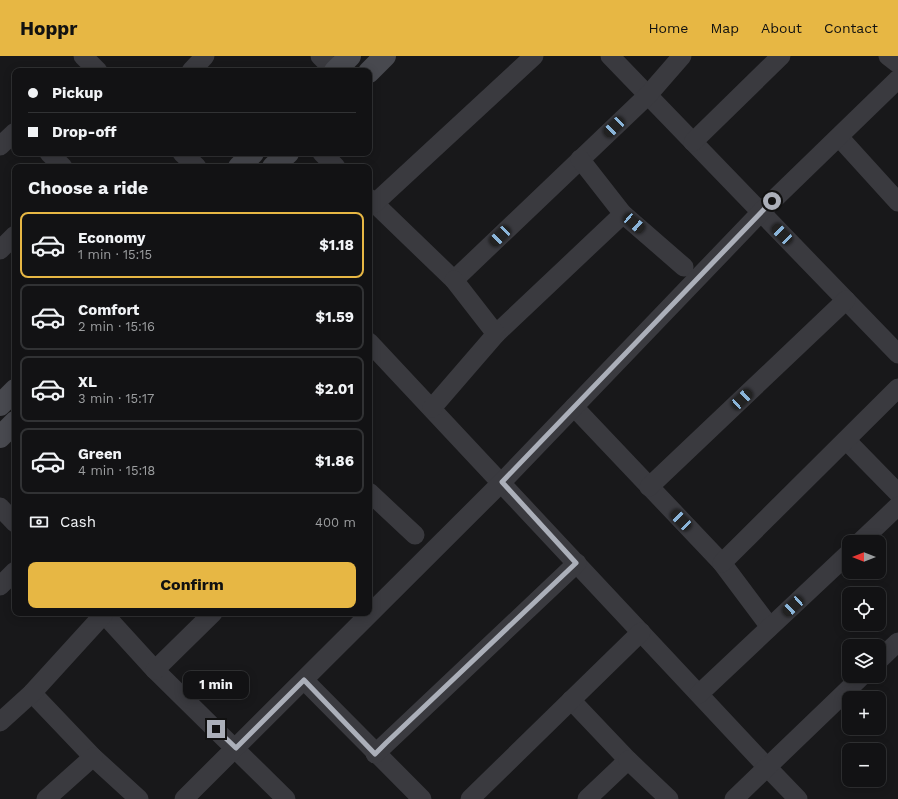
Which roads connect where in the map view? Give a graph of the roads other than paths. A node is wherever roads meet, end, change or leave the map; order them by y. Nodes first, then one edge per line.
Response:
1 (205, 56) edge
2 (320, 56) edge
3 (350, 56) edge
4 (386, 56) edge
5 (534, 56) edge
6 (610, 56) edge
7 (682, 56) edge
8 (781, 56) edge
9 (894, 66) edge
10 (194, 68) edge
11 (332, 68) edge
12 (338, 68) edge
13 (372, 69) edge
14 (648, 95) junction
15 (12, 135) edge
16 (839, 137) junction
17 (693, 142) junction
18 (0, 146) edge
19 (52, 156) edge
20 (185, 156) edge
21 (250, 156) edge
22 (285, 156) edge
23 (325, 156) edge
24 (580, 159) junction
25 (59, 164) edge
26 (194, 164) edge
27 (242, 164) edge
28 (276, 164) edge
29 (333, 164) edge
30 (372, 200) edge
31 (898, 202) edge
32 (761, 212) junction
33 (623, 214) junction
34 (12, 238) edge
35 (0, 250) edge
36 (684, 267) dead end
37 (454, 280) junction
38 (846, 300) junction
39 (496, 334) junction
40 (372, 349) edge
41 (898, 354) edge
42 (898, 388) edge
43 (12, 393) edge
44 (0, 405) edge
45 (432, 408) junction
46 (574, 408) junction
47 (12, 425) edge
48 (0, 437) edge
49 (846, 440) junction
50 (502, 482) junction
51 (650, 487) junction
52 (898, 493) edge
53 (372, 495) edge
54 (898, 506) edge
55 (0, 507) edge
56 (12, 520) edge
57 (415, 535) dead end
58 (867, 535) edge
59 (842, 560) edge
60 (576, 563) junction
61 (722, 563) junction
62 (12, 574) edge
63 (0, 586) edge
64 (372, 612) edge
65 (100, 616) edge
66 (106, 616) edge
67 (210, 616) edge
68 (368, 616) edge
69 (770, 627) junction
70 (641, 632) junction
71 (898, 642) edge
72 (886, 653) edge
73 (155, 670) junction
74 (304, 680) junction
75 (855, 683) edge
76 (32, 693) junction
77 (699, 694) junction
78 (571, 700) junction
79 (0, 722) edge
80 (236, 748) junction
81 (375, 754) junction
82 (93, 757) junction
83 (628, 760) junction
84 (767, 767) junction
85 (46, 799) edge
86 (139, 799) edge
87 (184, 799) edge
88 (286, 799) edge
89 (422, 799) edge
90 (470, 799) edge
91 (587, 799) edge
92 (669, 799) edge
93 (734, 799) edge
94 (798, 799) edge

1 - 10 street
2 - 11 street
3 - 12 street
4 - 13 street
5 - 30 street
6 - 14 street
7 - 14 street
8 - 17 street
9 - 16 street
14 - 17 street
14 - 24 street
15 - 18 street
16 - 31 street
16 - 32 street
17 - 32 street
19 - 25 street
20 - 26 street
21 - 27 street
22 - 28 street
23 - 29 street
24 - 33 street
24 - 37 street
30 - 37 street
32 - 38 street
32 - 46 street
33 - 36 street
33 - 39 street
34 - 35 street
37 - 39 street
38 - 41 street
38 - 51 street
39 - 45 street
40 - 45 street
42 - 49 street
43 - 44 street
45 - 50 street
46 - 50 street
46 - 51 street
47 - 48 street
49 - 52 street
49 - 61 street
50 - 60 street
50 - 64 street
51 - 61 street
53 - 57 street
54 - 58 street
55 - 56 street
59 - 69 street
60 - 70 street
60 - 81 street
61 - 69 street
62 - 63 street
65 - 76 street
66 - 73 street
67 - 73 street
68 - 74 street
69 - 77 street
70 - 77 street
70 - 78 street
71 - 72 street
73 - 80 street
74 - 80 street
74 - 81 street
75 - 84 street
76 - 79 street
76 - 82 street
77 - 84 street
78 - 83 street
78 - 90 street
80 - 87 street
80 - 88 street
81 - 89 street
82 - 85 street
82 - 86 street
83 - 91 street
83 - 92 street
84 - 93 street
84 - 94 street

